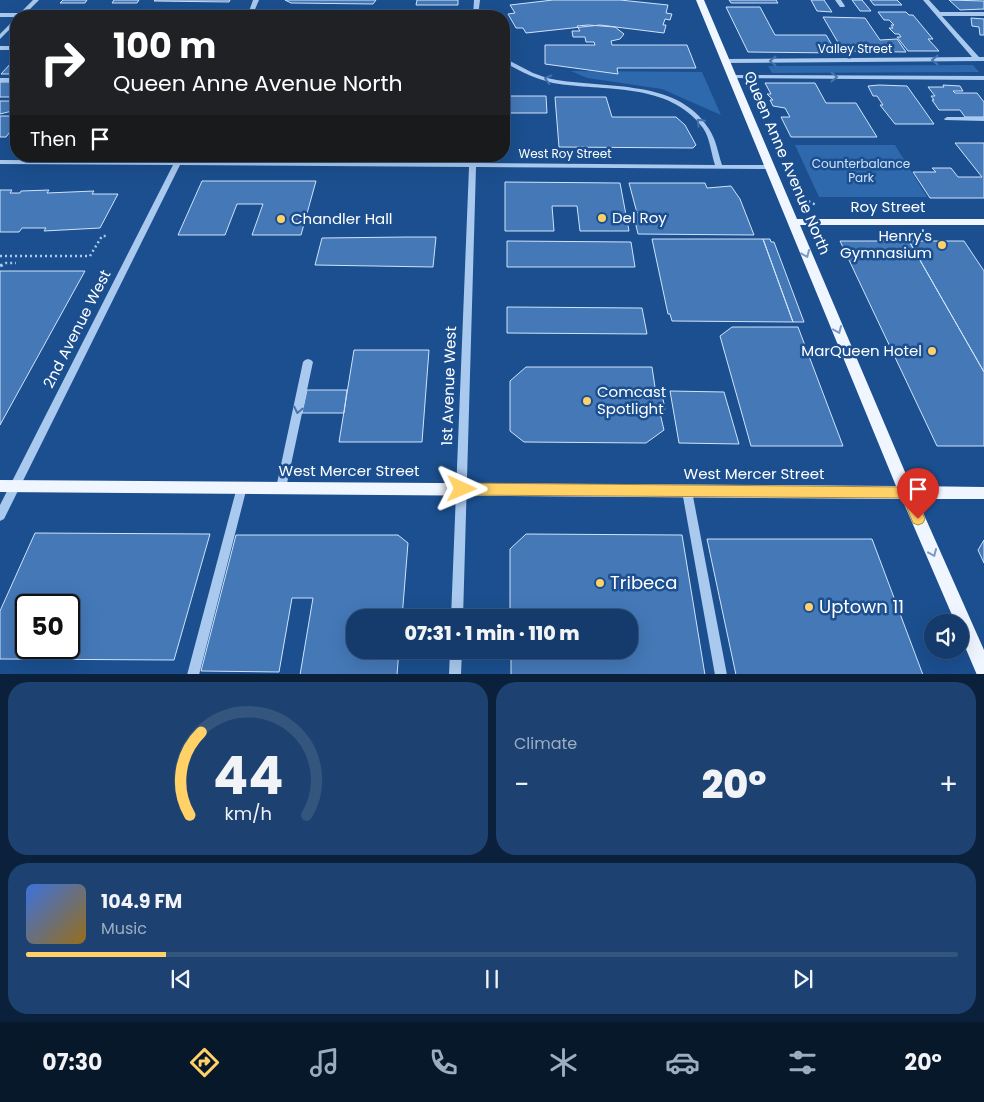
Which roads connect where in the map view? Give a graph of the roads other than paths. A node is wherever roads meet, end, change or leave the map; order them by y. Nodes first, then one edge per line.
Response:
1 (36, 0) edge
2 (700, 0) edge
3 (838, 0) edge
4 (926, 0) edge
5 (842, 6) dead end
6 (26, 10) edge
7 (939, 14) junction
8 (984, 14) edge
9 (10, 26) edge
10 (0, 37) edge
11 (981, 59) edge
12 (725, 61) junction
13 (510, 63) edge
14 (733, 77) junction
15 (984, 78) edge
16 (947, 119) dead end
17 (984, 119) edge
18 (178, 162) edge
19 (473, 162) edge
20 (510, 162) edge
21 (719, 167) junction
22 (769, 167) junction
23 (792, 222) junction
24 (984, 222) edge
25 (308, 362) dead end
26 (8, 486) edge
27 (242, 488) junction
28 (281, 488) junction
29 (462, 489) junction
30 (687, 491) junction
31 (907, 493) junction
32 (984, 493) edge
33 (0, 516) edge
34 (457, 609) edge
35 (456, 659) edge
36 (984, 670) edge
37 (193, 674) edge
38 (455, 674) edge
39 (721, 674) edge

1 - 6 street
2 - 12 main road, Queen Anne Avenue North
3 - 5 street
4 - 7 street
7 - 8 street
7 - 11 street
9 - 10 street
11 -> 12 street, Valley Street
12 - 14 main road, Queen Anne Avenue North
21 -> 13 street
14 -> 15 street, Valley Street
14 - 22 main road, Queen Anne Avenue North
16 - 17 street
18 - 26 street, 2nd Avenue West
19 - 29 street, 1st Avenue West
20 - 21 street, West Roy Street
21 - 22 street, West Roy Street
22 - 23 main road, Queen Anne Avenue North
23 - 24 main road, Roy Street
23 -> 31 main road, Queen Anne Avenue North
25 -> 28 street
26 - 27 main road, West Mercer Street
26 - 33 street, 2nd Avenue West
27 - 28 main road, West Mercer Street
27 - 37 street
28 - 29 main road, West Mercer Street
29 - 30 main road, West Mercer Street
29 - 34 street, 1st Avenue West
30 - 31 main road, West Mercer Street
30 - 39 street
31 - 32 main road, West Mercer Street
31 -> 36 main road, Queen Anne Avenue North
35 - 38 street

